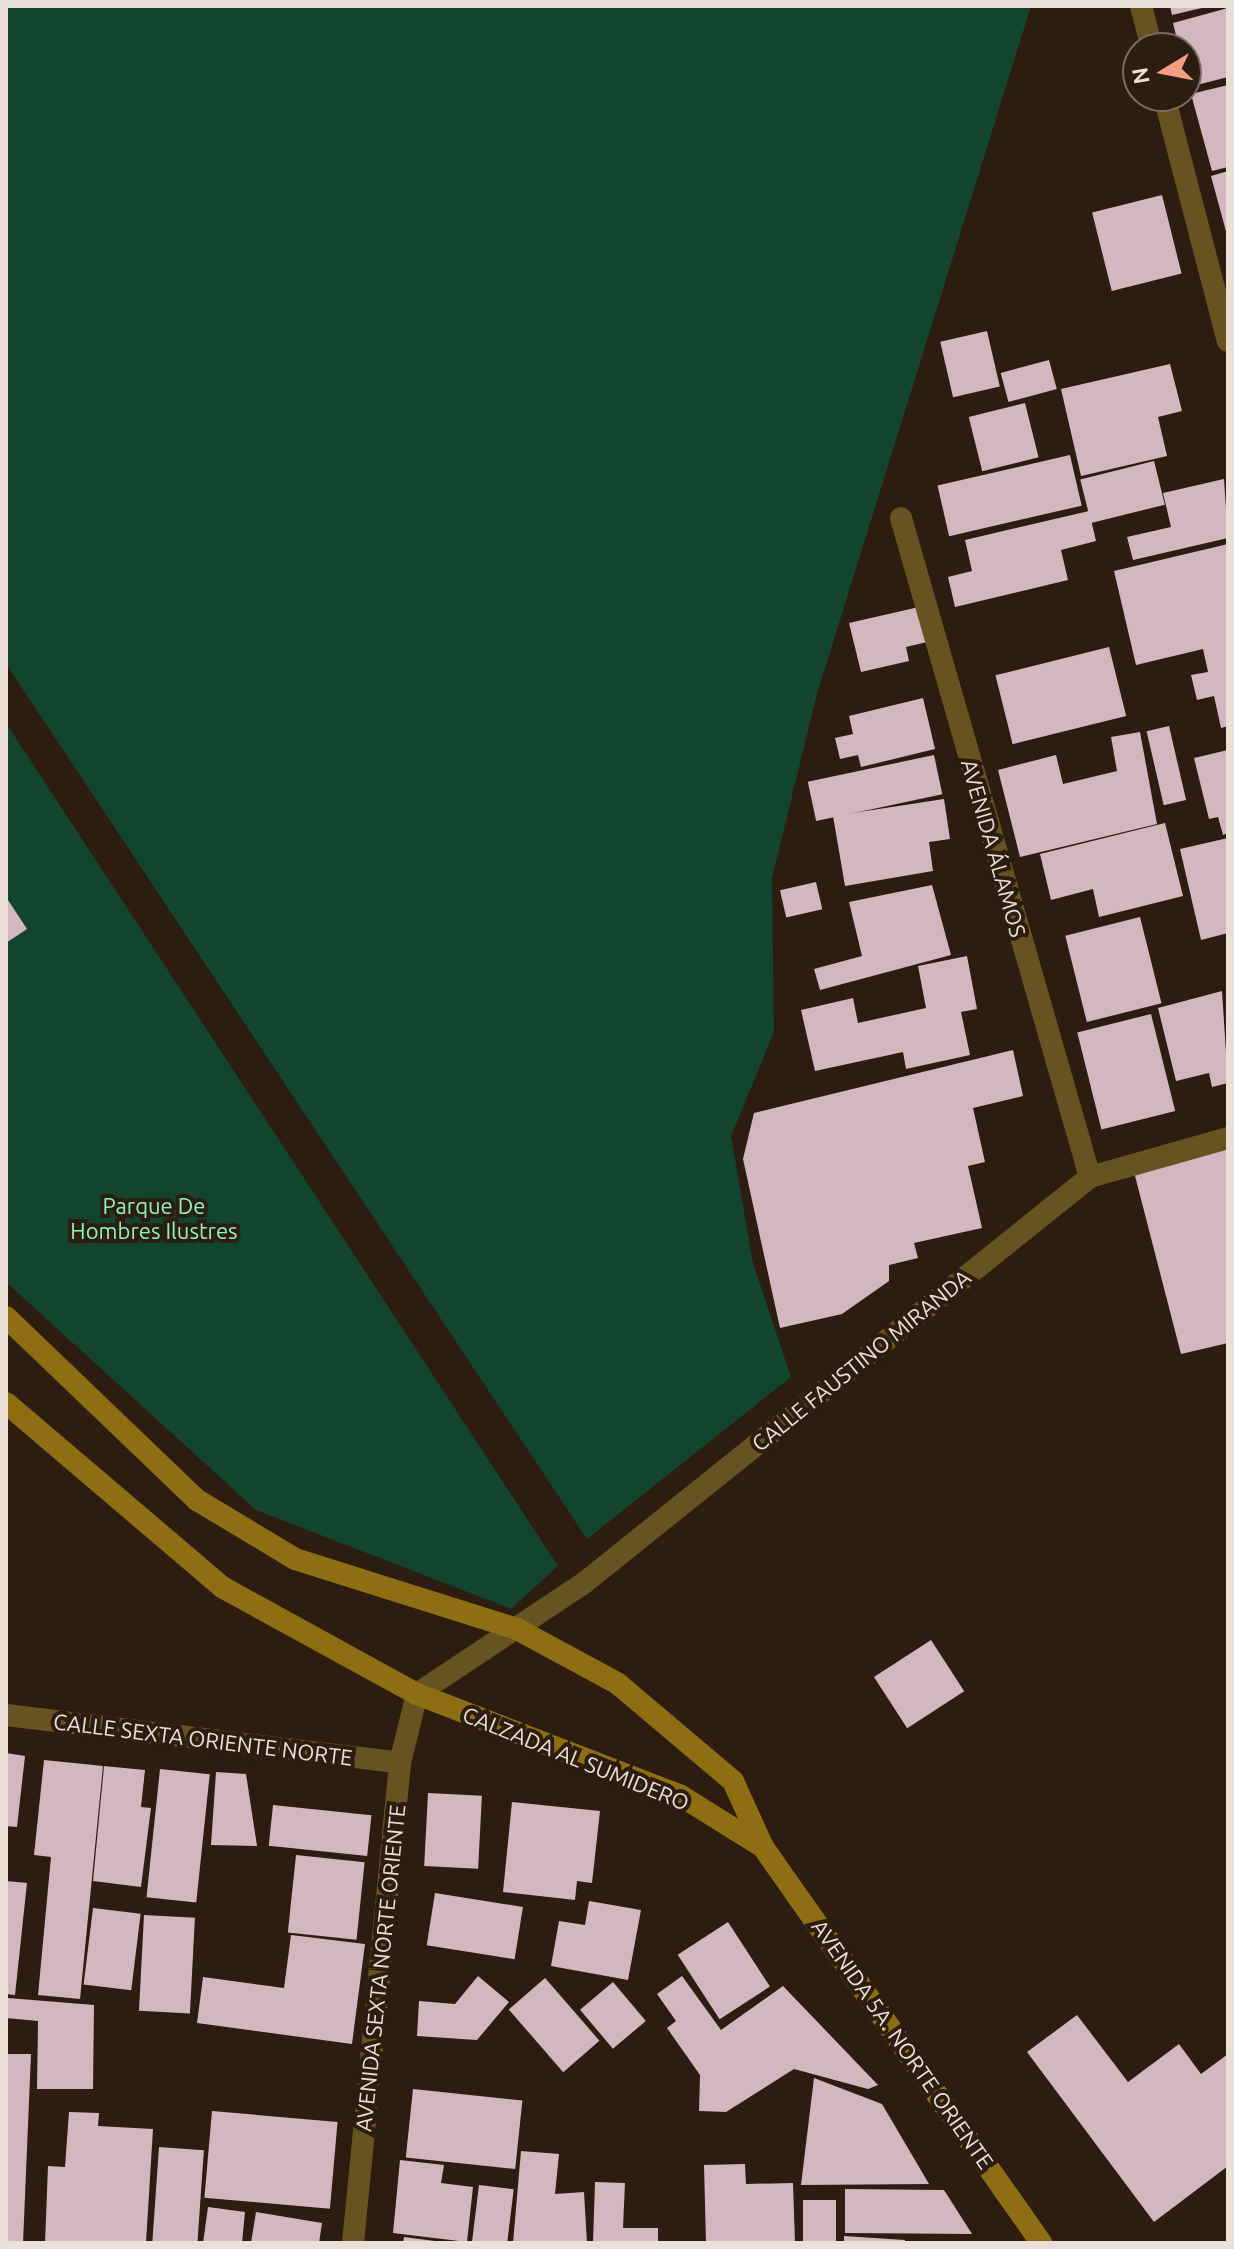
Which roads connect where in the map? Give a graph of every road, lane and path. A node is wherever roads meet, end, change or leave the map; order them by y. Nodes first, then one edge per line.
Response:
1 (1141, 6) edge
2 (1148, 32) edge
3 (1168, 112) edge
4 (1228, 341) edge
5 (901, 518) dead end
6 (1228, 1138) edge
7 (1090, 1177) junction
8 (6, 1317) edge
9 (6, 1403) edge
10 (517, 1629) junction
11 (417, 1694) junction
12 (6, 1715) edge
13 (400, 1763) junction
14 (763, 1847) junction
15 (353, 2243) edge
16 (1041, 2243) edge

1 - 2 street
3 - 4 street
5 - 7 street, AVENIDA ÁLAMOS
6 - 7 street, CALLE FAUSTINO MIRANDA
7 - 10 street, CALLE FAUSTINO MIRANDA
8 - 10 main road
9 - 11 main road, CALZADA AL SUMIDERO
10 - 11 street, CALLE FAUSTINO MIRANDA
10 - 14 main road
11 - 13 street, AVENIDA SEXTA NORTE ORIENTE
11 - 14 main road, CALZADA AL SUMIDERO
12 - 13 street, CALLE SEXTA ORIENTE NORTE
13 - 15 street, AVENIDA SEXTA NORTE ORIENTE
14 - 16 main road, AVENIDA 5A. NORTE ORIENTE

